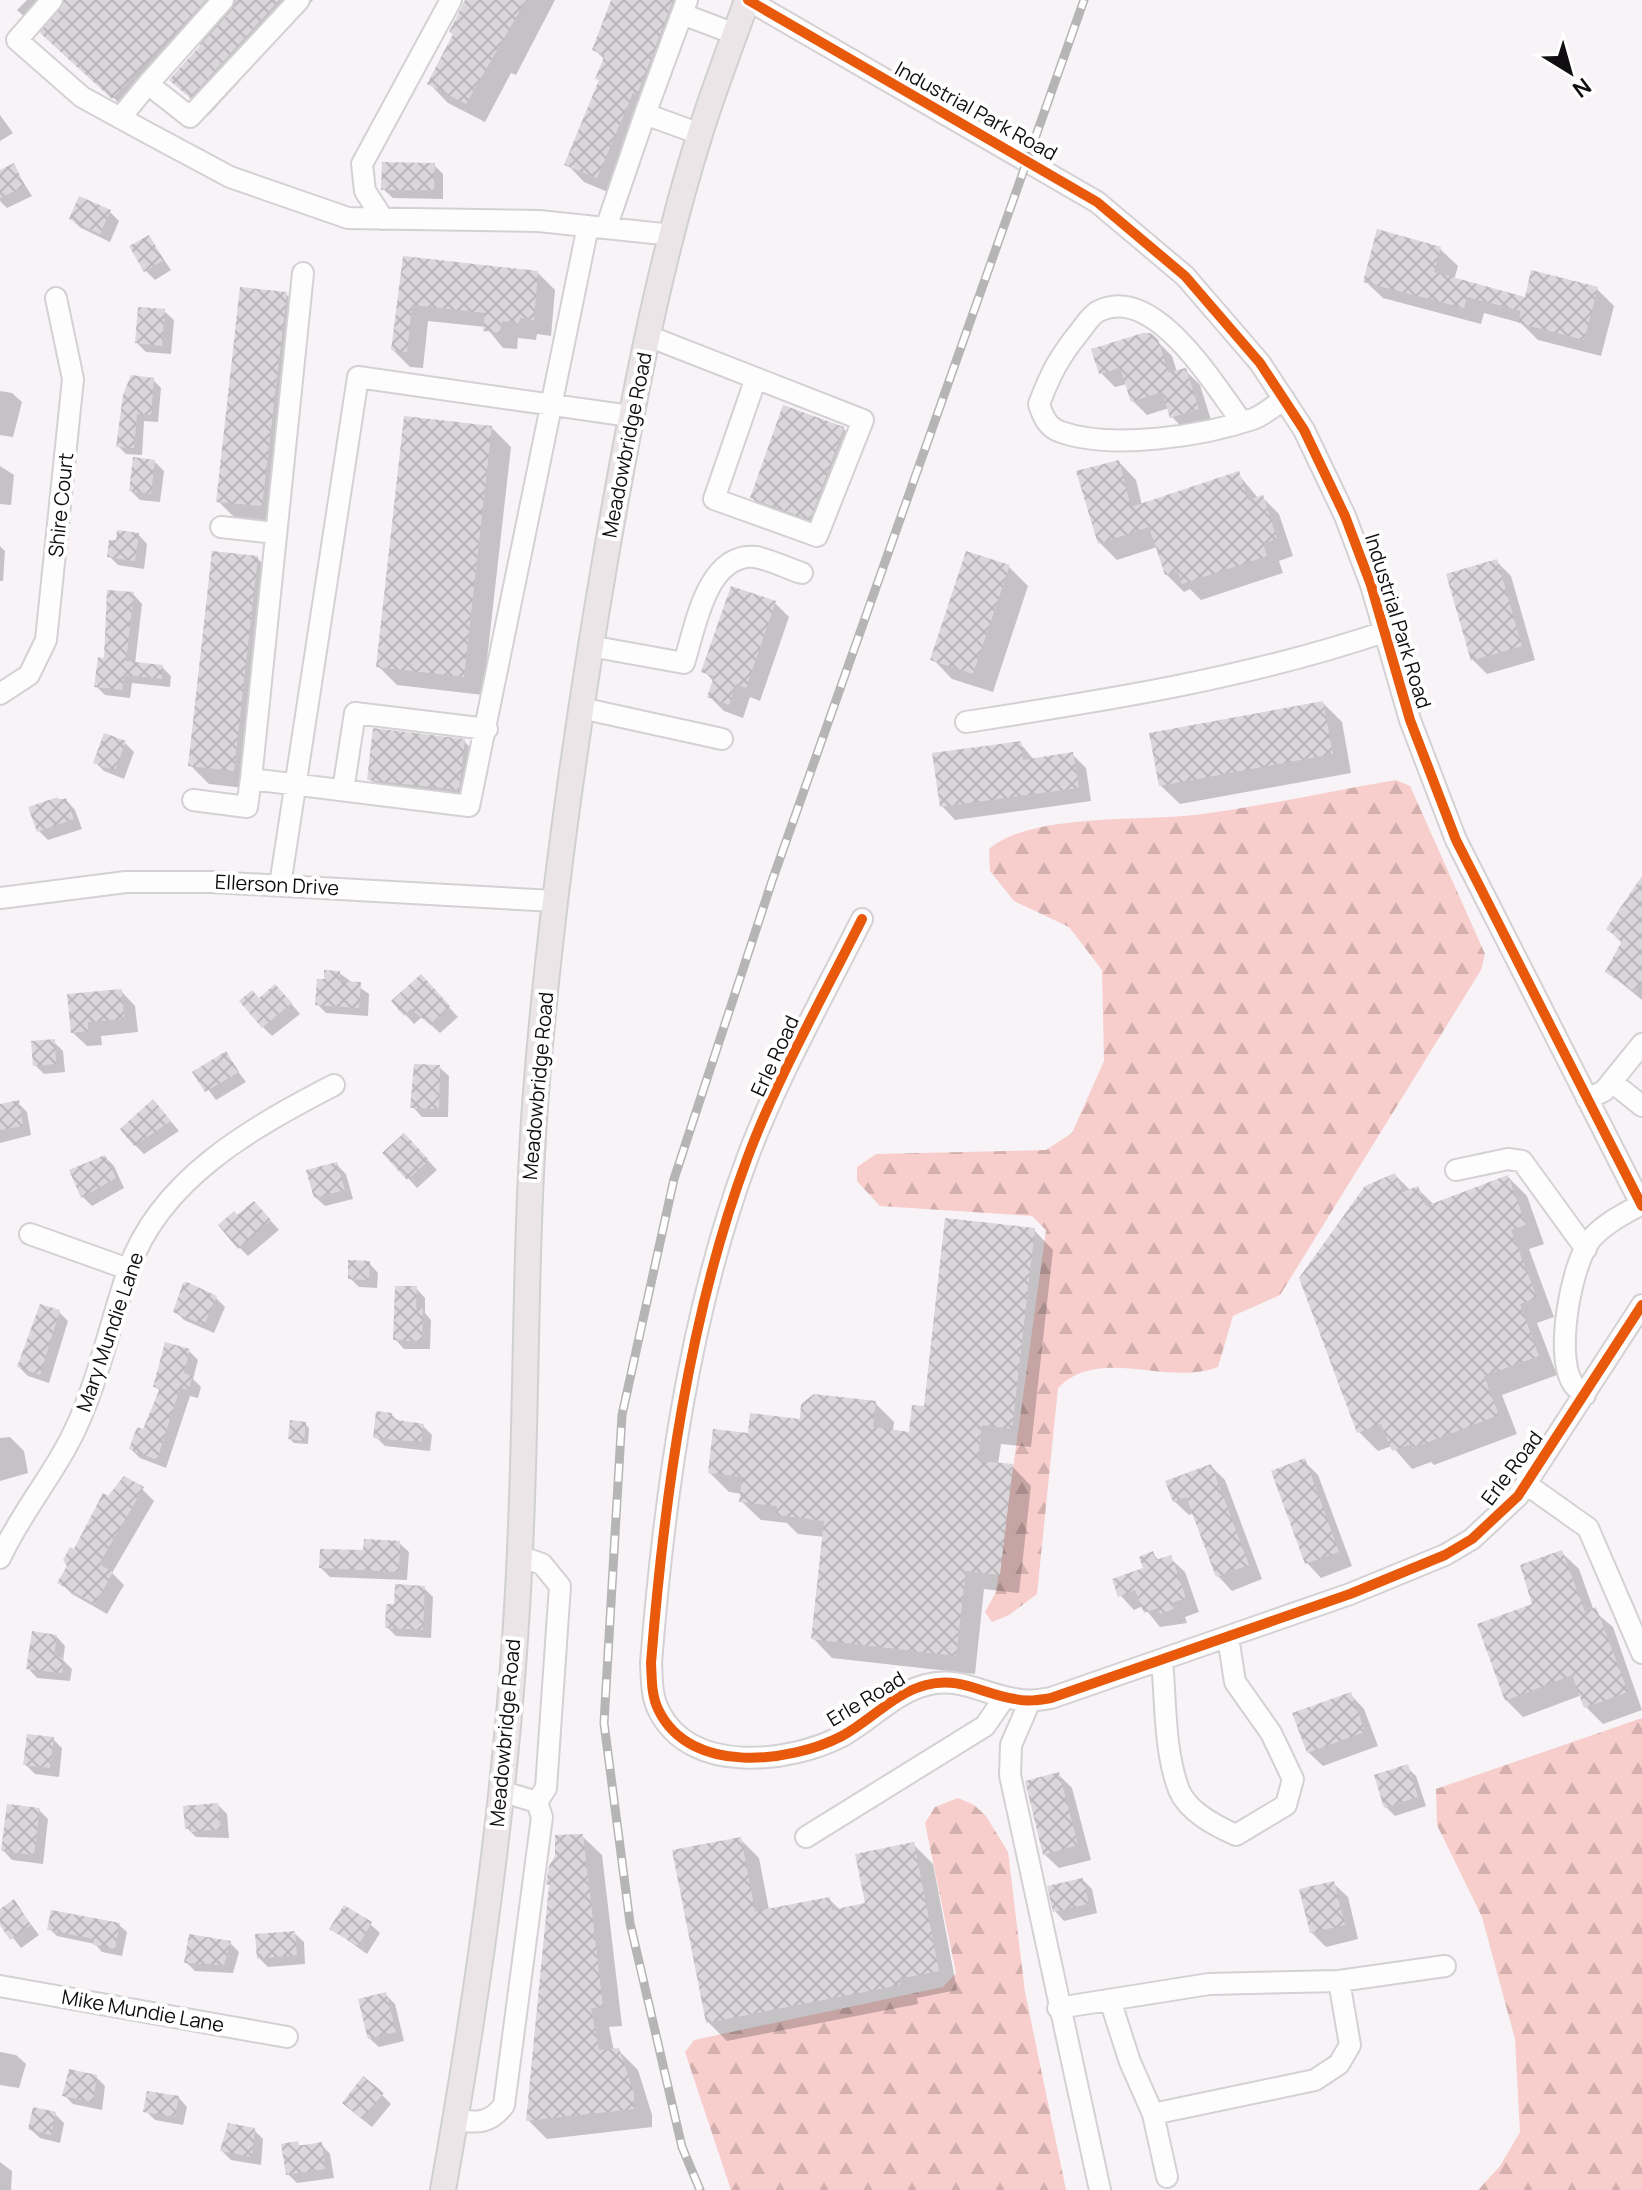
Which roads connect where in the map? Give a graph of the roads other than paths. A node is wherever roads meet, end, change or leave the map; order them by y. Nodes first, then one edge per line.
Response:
1 (52, 0) edge
2 (223, 0) edge
3 (299, 0) edge
4 (451, 0) edge
5 (748, 0) edge
6 (684, 7) edge
7 (735, 34) junction
8 (148, 84) junction
9 (645, 114) junction
10 (120, 118) junction
11 (700, 134) junction
12 (383, 219) junction
13 (597, 227) junction
14 (672, 235) junction
15 (303, 273) dead end
16 (56, 298) dead end
17 (648, 336) junction
18 (756, 378) junction
19 (1284, 399) junction
20 (551, 405) junction
21 (630, 416) junction
22 (1242, 422) junction
23 (221, 527) dead end
24 (275, 533) junction
25 (802, 573) dead end
26 (1384, 632) junction
27 (590, 646) junction
28 (0, 694) edge
29 (581, 708) junction
30 (966, 722) dead end
31 (487, 729) junction
32 (722, 739) dead end
33 (251, 779) junction
34 (296, 785) junction
35 (343, 790) junction
36 (193, 800) dead end
37 (280, 885) junction
38 (0, 898) edge
39 (554, 901) junction
40 (862, 919) dead end
41 (1642, 1044) edge
42 (1612, 1082) junction
43 (334, 1085) dead end
44 (1587, 1099) junction
45 (1642, 1106) edge
46 (1456, 1170) dead end
47 (1642, 1205) edge
48 (30, 1234) dead end
49 (1586, 1249) junction
50 (128, 1269) junction
51 (1642, 1305) edge
52 (1585, 1395) junction
53 (1526, 1484) junction
54 (1, 1555) edge
55 (519, 1556) junction
56 (1228, 1637) junction
57 (1642, 1653) edge
58 (1162, 1661) junction
59 (1005, 1697) junction
60 (1030, 1701) junction
61 (500, 1791) junction
62 (537, 1802) junction
63 (806, 1837) dead end
64 (1445, 1966) dead end
65 (1339, 1981) junction
66 (0, 1986) edge
67 (1110, 2000) junction
68 (1058, 2008) junction
69 (287, 2037) dead end
70 (1153, 2114) junction
71 (456, 2120) junction
72 (1167, 2177) dead end
73 (443, 2190) edge
74 (1100, 2190) edge

1 - 10 street
2 - 8 street
3 - 8 street
4 - 12 street
5 - 7 main road, Meadowbridge Road
5 - 19 street, Industrial Park Road
6 - 7 street
6 - 9 street
7 - 11 main road, Meadowbridge Road
8 - 10 street
9 - 11 street
9 - 13 street
10 - 12 street
11 - 14 main road, Meadowbridge Road
12 - 13 street
13 - 14 street
13 - 20 street
14 - 17 main road, Meadowbridge Road
15 - 24 street
16 - 28 street, Shire Court
17 - 18 street
17 - 21 main road, Meadowbridge Road
18 - 18 street
19 - 22 street
19 - 26 street, Industrial Park Road
20 - 21 street
20 - 31 street
20 - 34 street
21 - 27 main road, Meadowbridge Road
22 - 22 street
23 - 24 street
24 - 33 street
25 - 27 street
26 - 30 street
26 - 44 street, Industrial Park Road
27 - 29 main road, Meadowbridge Road
29 - 32 street
29 - 39 main road, Meadowbridge Road
31 - 35 street
31 - 35 street
33 - 34 street
33 - 36 street
34 - 35 street
34 - 37 street
37 - 38 street, Ellerson Drive
37 - 39 street, Ellerson Drive
39 - 55 main road, Meadowbridge Road
40 - 59 street, Erle Road
41 - 42 street
42 - 44 street
42 - 45 street
43 - 50 street, Mary Mundie Lane
44 - 47 street, Industrial Park Road
46 - 49 street
47 - 49 street
48 - 50 street
49 - 52 street
50 - 54 street, Mary Mundie Lane
51 - 52 street, Erle Road
52 - 53 street, Erle Road
53 - 56 street, Erle Road
53 - 57 street
55 - 61 main road, Meadowbridge Road
55 - 62 street
56 - 58 street, Erle Road
56 - 58 street
58 - 60 street, Erle Road
59 - 60 street, Erle Road
59 - 63 street
60 - 68 street
61 - 62 street
61 - 71 main road, Meadowbridge Road
62 - 71 street
64 - 65 street
65 - 67 street
65 - 70 street
66 - 69 street, Mike Mundie Lane
67 - 68 street
67 - 70 street
68 - 74 street
70 - 72 street
71 - 73 main road, Meadowbridge Road

